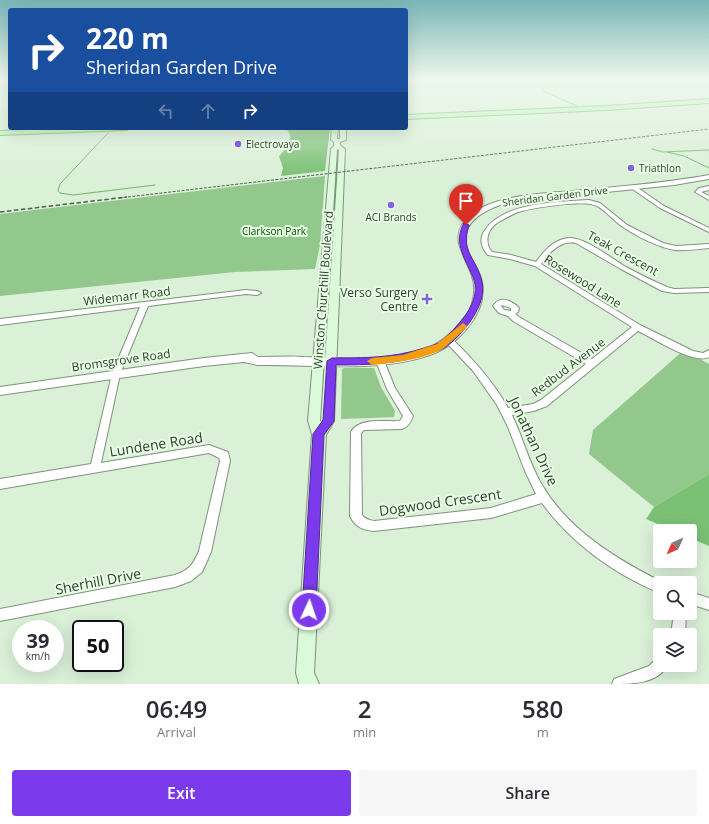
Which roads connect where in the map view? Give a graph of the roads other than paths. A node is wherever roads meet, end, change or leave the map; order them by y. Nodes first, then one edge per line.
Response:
1 (519, 112) edge
2 (408, 117) edge
3 (76, 130) edge
4 (335, 130) edge
5 (343, 130) edge
6 (0, 133) edge
7 (337, 144) junction
8 (709, 177) edge
9 (633, 187) junction
10 (709, 188) edge
11 (709, 198) edge
12 (709, 230) edge
13 (709, 246) edge
14 (537, 265) junction
15 (709, 290) edge
16 (257, 293) dead end
17 (144, 306) junction
18 (509, 313) dead end
19 (0, 322) edge
20 (637, 327) junction
21 (448, 340) junction
22 (709, 354) edge
23 (318, 358) junction
24 (332, 358) junction
25 (380, 361) junction
26 (593, 364) junction
27 (116, 374) junction
28 (0, 391) edge
29 (506, 412) junction
30 (319, 434) junction
31 (95, 468) junction
32 (0, 484) edge
33 (544, 497) junction
34 (198, 568) joint
35 (653, 583) edge
36 (697, 600) edge
37 (709, 604) edge
38 (0, 615) edge
39 (653, 670) edge
40 (305, 680) edge
41 (619, 684) edge

1 - 2 main road
3 - 6 main road
4 - 7 main road, Winston Churchill Boulevard
5 - 7 main road, Winston Churchill Boulevard
7 - 23 main road, Winston Churchill Boulevard
7 - 24 main road, Winston Churchill Boulevard
8 - 9 street, Sheridan Garden Drive
9 - 12 street
9 - 21 street, Sheridan Garden Drive
10 - 11 street
13 - 14 street, Rosewood Lane
14 - 15 street, Teak Crescent
14 - 20 street, Rosewood Lane
16 - 17 street, Widemarr Road
17 - 19 street, Widemarr Road
17 - 27 street
18 - 26 street
20 - 22 street, Rosewood Lane
20 - 26 street, Redbud Avenue
21 - 24 street
21 - 25 street, Sheridan Garden Drive
21 - 29 street, Jonathan Drive
23 - 24 street, Bromsgrove Road
23 - 27 street, Bromsgrove Road
23 - 30 main road, Winston Churchill Boulevard
24 - 25 street, Sheridan Garden Drive
24 - 30 main road, Winston Churchill Boulevard
25 - 33 street, Dogwood Crescent
26 - 29 street, Redbud Avenue
27 - 28 street, Bromsgrove Road
27 - 31 street
29 - 33 street, Jonathan Drive
30 - 40 main road, Winston Churchill Boulevard
31 - 32 street, Lundene Road
31 - 34 street, Lundene Road
33 - 35 street, Jonathan Drive
34 - 38 street, Sherhill Drive
36 - 37 street
39 - 41 street

